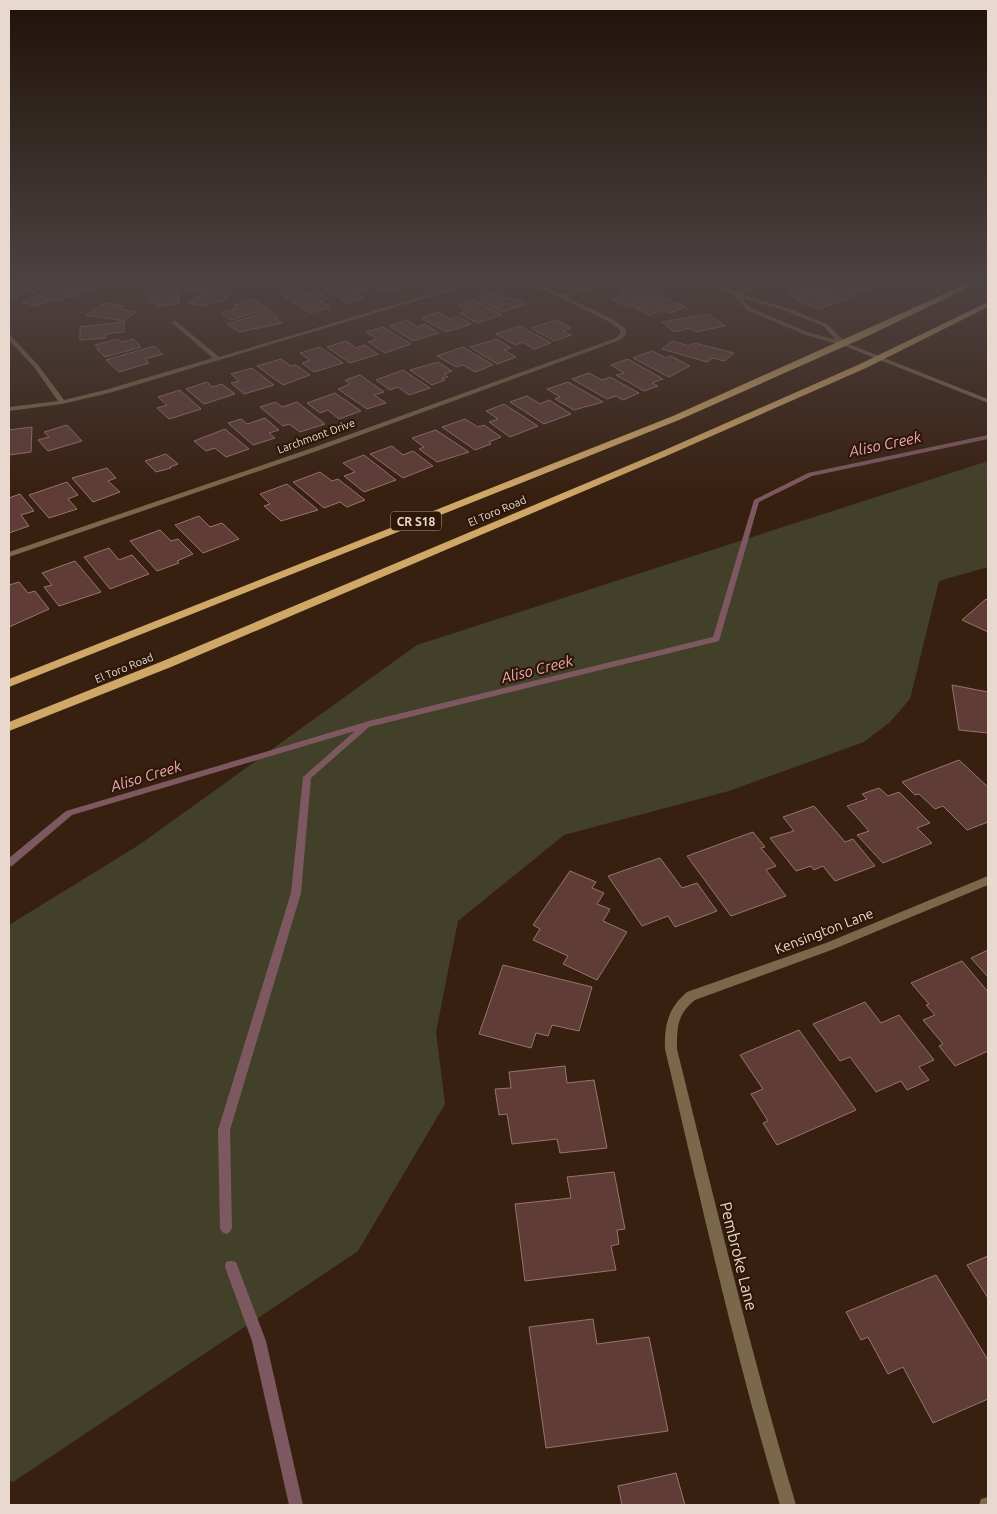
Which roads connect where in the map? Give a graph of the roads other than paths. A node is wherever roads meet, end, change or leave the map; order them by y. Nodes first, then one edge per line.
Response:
1 (24, 353) edge
2 (209, 353) edge
3 (242, 353) edge
4 (582, 353) edge
5 (824, 353) edge
6 (866, 353) edge
7 (890, 353) edge
8 (879, 358) junction
9 (218, 360) junction
10 (988, 401) edge
11 (62, 402) junction
12 (9, 410) edge
13 (9, 555) edge
14 (9, 684) edge
15 (9, 727) edge
16 (988, 880) edge
17 (675, 1014) joint
18 (788, 1505) edge

1 - 11 street
2 - 9 street
3 - 9 street
4 - 13 street, Larchmont Drive
5 - 14 main road, El Toro Road / CR S18
6 - 8 street
7 - 8 main road, El Toro Road
8 - 10 street
8 - 15 main road, El Toro Road
9 - 11 street
11 - 12 street
16 - 17 street, Kensington Lane
17 - 18 street, Pembroke Lane

